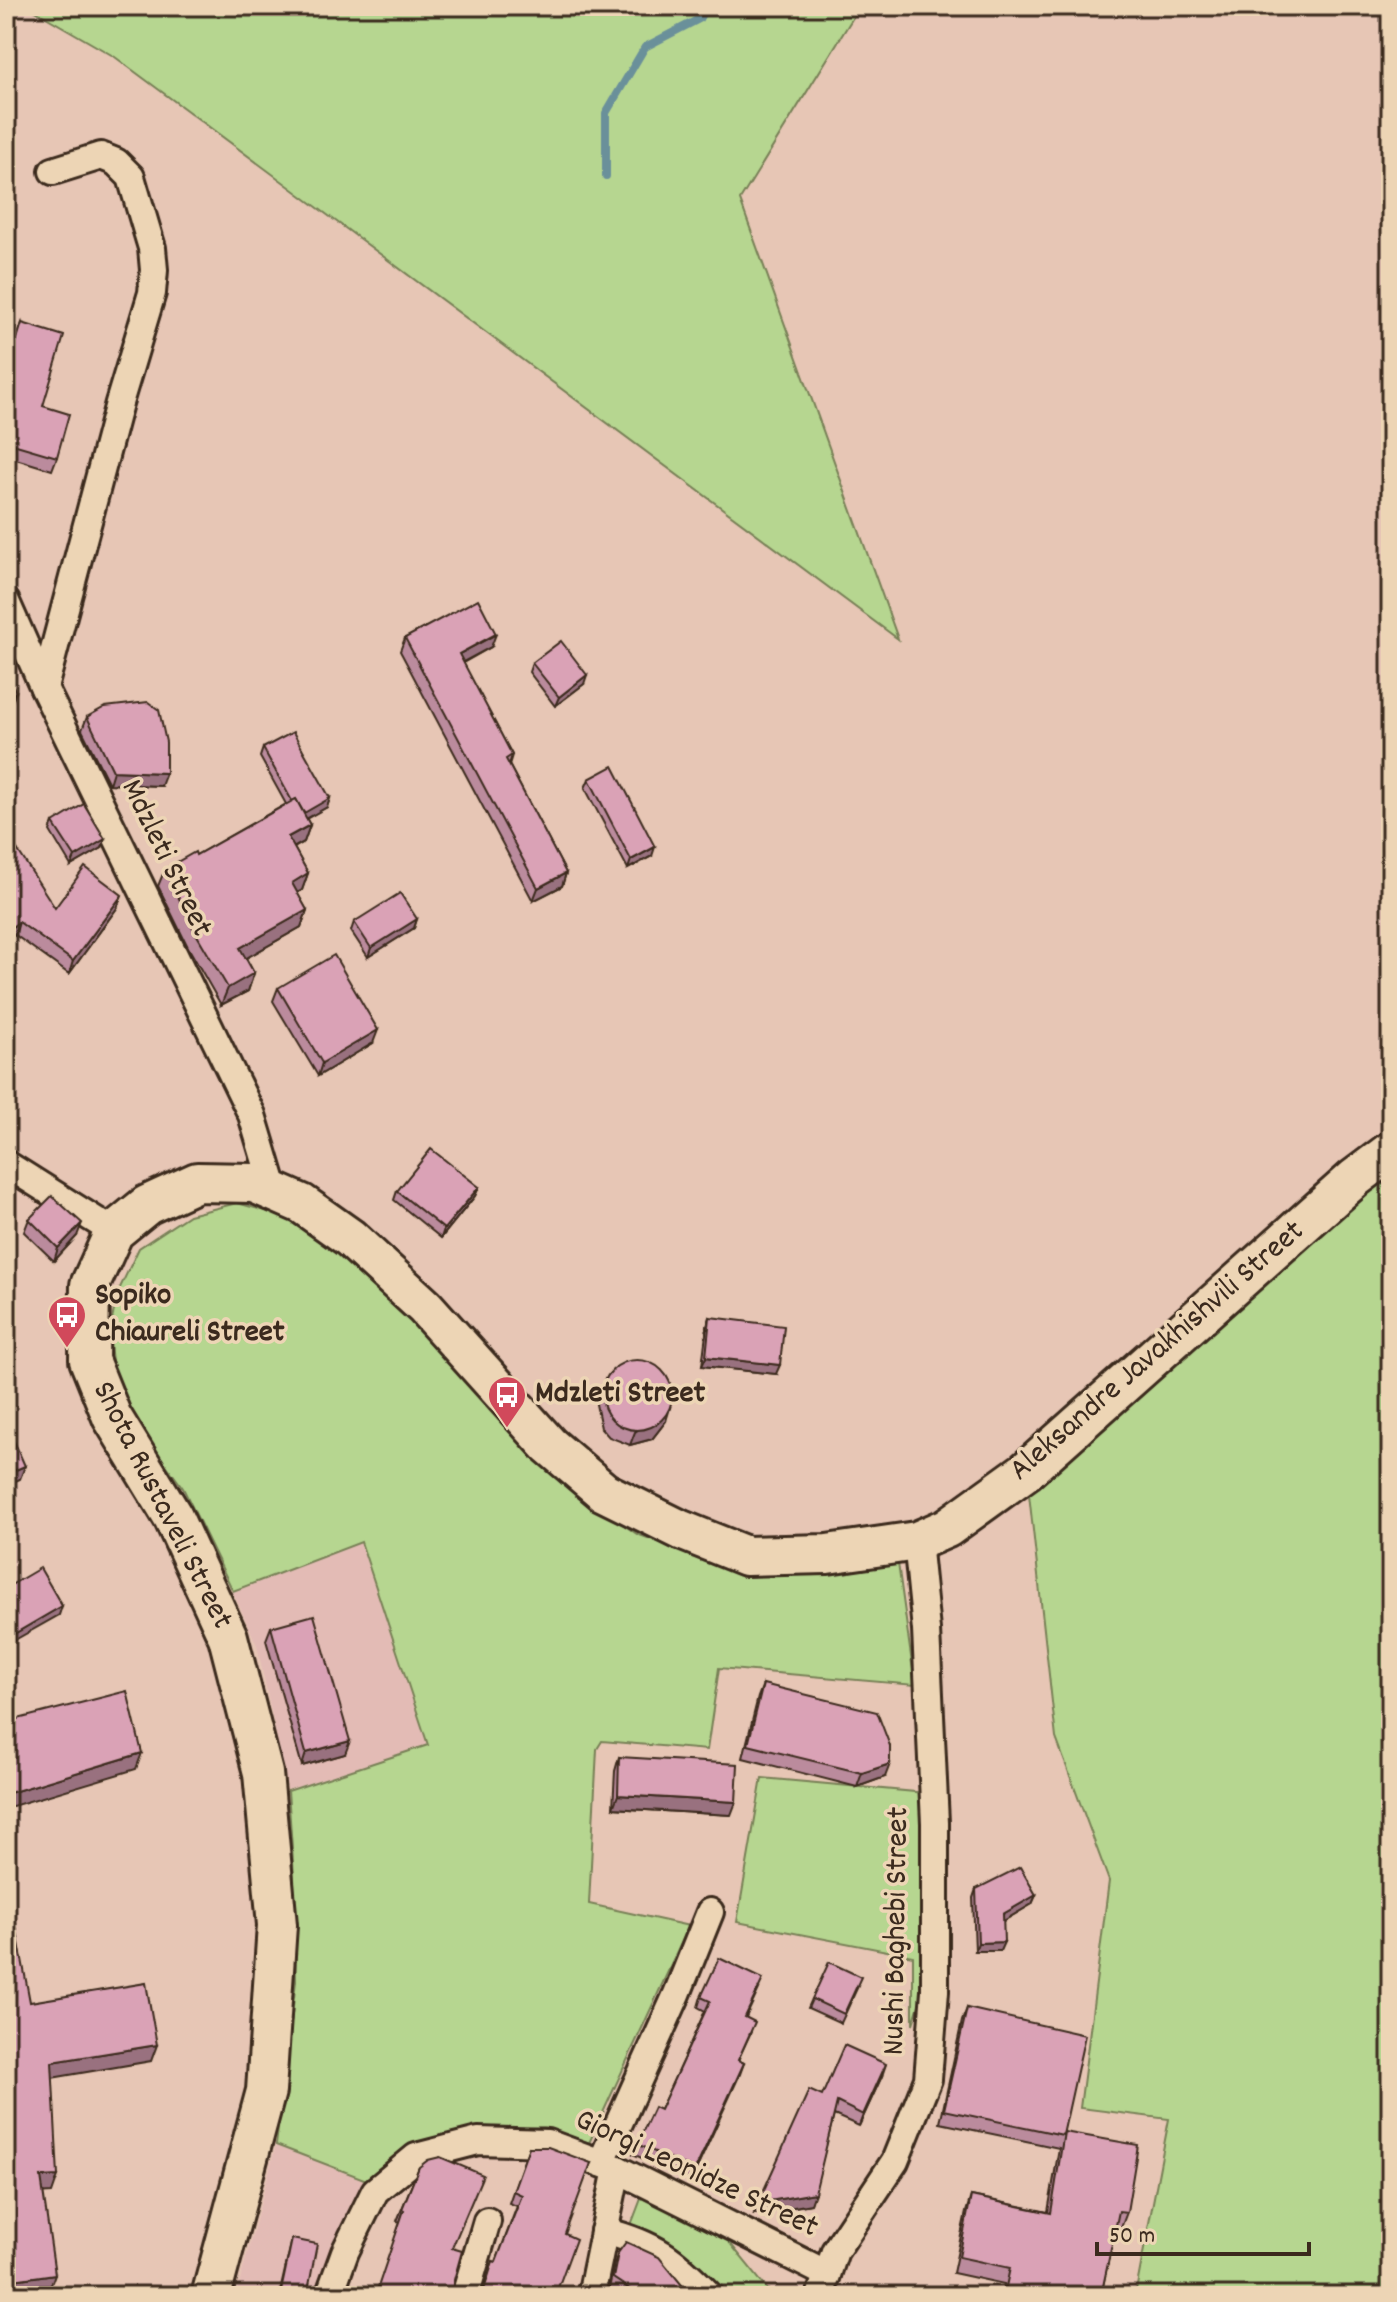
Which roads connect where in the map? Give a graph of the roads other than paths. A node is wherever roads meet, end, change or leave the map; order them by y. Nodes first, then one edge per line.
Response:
1 (53, 171) dead end
2 (6, 602) edge
3 (44, 688) junction
4 (1391, 1151) edge
5 (6, 1164) edge
6 (275, 1192) junction
7 (114, 1232) junction
8 (917, 1541) junction
9 (710, 1912) dead end
10 (609, 2166) junction
11 (487, 2221) dead end
12 (604, 2231) junction
13 (824, 2285) edge
14 (211, 2296) edge
15 (329, 2296) edge
16 (465, 2296) edge
17 (591, 2296) edge
18 (710, 2296) edge

1 - 3 street
2 - 3 street, Mdzleti Street
3 - 6 street, Mdzleti Street
4 - 8 main road, Aleksandre Javakhishvili Street
5 - 7 street
6 - 7 main road, Shota Rustaveli Street
6 - 8 main road, Shota Rustaveli Street
7 - 14 main road, Shota Rustaveli Street
8 - 13 street, Nushi Baghebi Street
9 - 10 street
10 - 12 street
10 - 13 street, Giorgi Leonidze Street
10 - 15 street, Giorgi Leonidze Street
11 - 16 street
12 - 17 street
12 - 18 street

